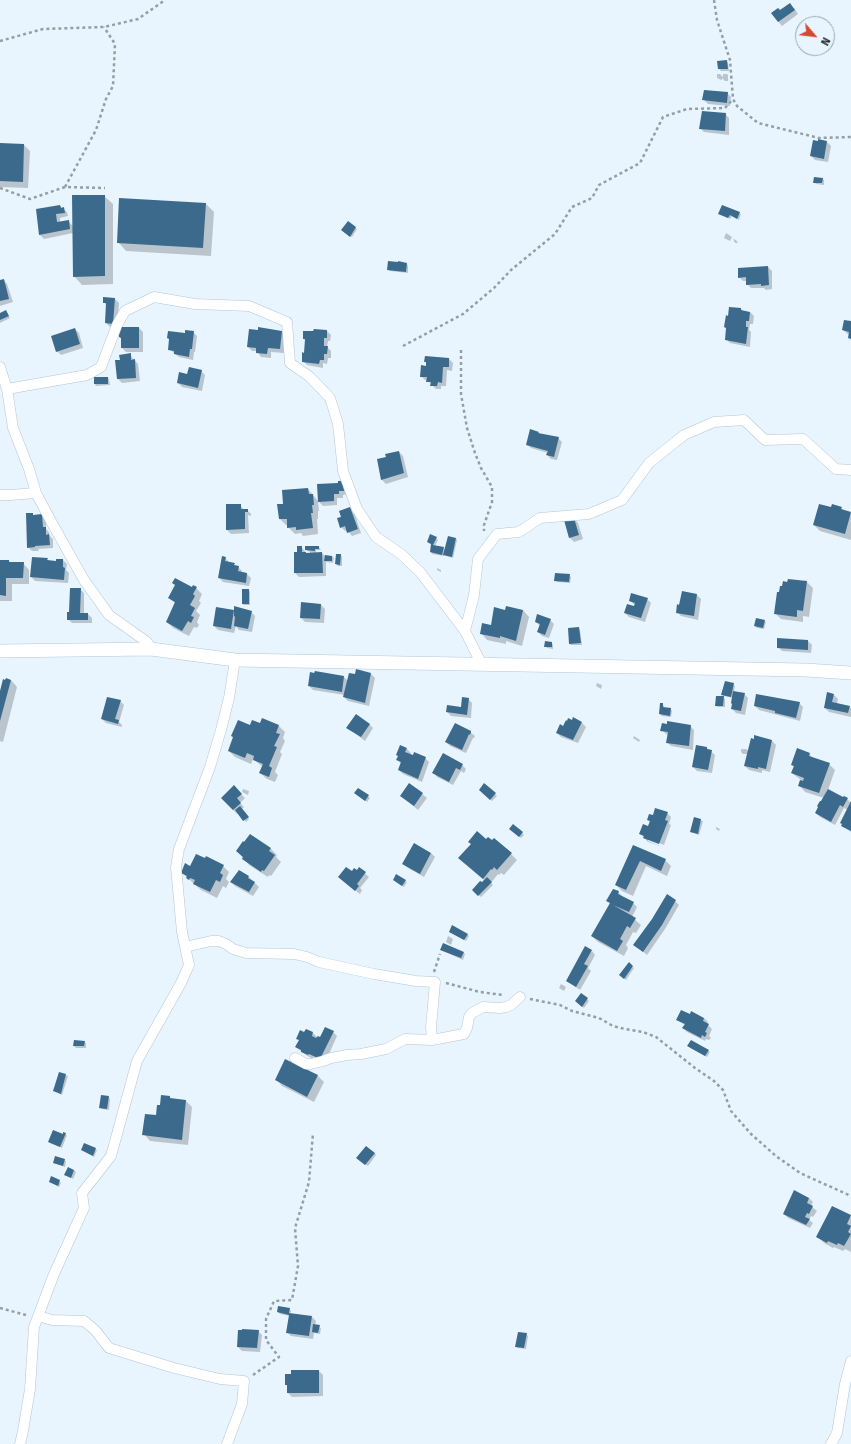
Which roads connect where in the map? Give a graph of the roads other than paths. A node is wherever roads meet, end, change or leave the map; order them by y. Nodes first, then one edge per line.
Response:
1 (0, 368) edge
2 (7, 389) junction
3 (851, 470) edge
4 (36, 493) junction
5 (0, 495) edge
6 (465, 630) junction
7 (151, 649) junction
8 (0, 651) edge
9 (235, 660) junction
10 (482, 665) junction
11 (851, 673) edge
12 (185, 947) junction
13 (520, 997) road end
14 (432, 1040) junction
15 (295, 1058) dead end
16 (38, 1316) junction
17 (851, 1361) edge
18 (20, 1444) edge
19 (227, 1444) edge
20 (831, 1444) edge

1 - 2 street
2 - 4 street
2 - 6 street
3 - 6 street
4 - 5 street
4 - 7 street
6 - 10 street
7 - 8 street
7 - 9 street
9 - 10 street
9 - 12 street
10 - 11 street
12 - 14 street
12 - 16 street
13 - 14 street
14 - 15 street
16 - 18 street
16 - 19 street
17 - 20 street

